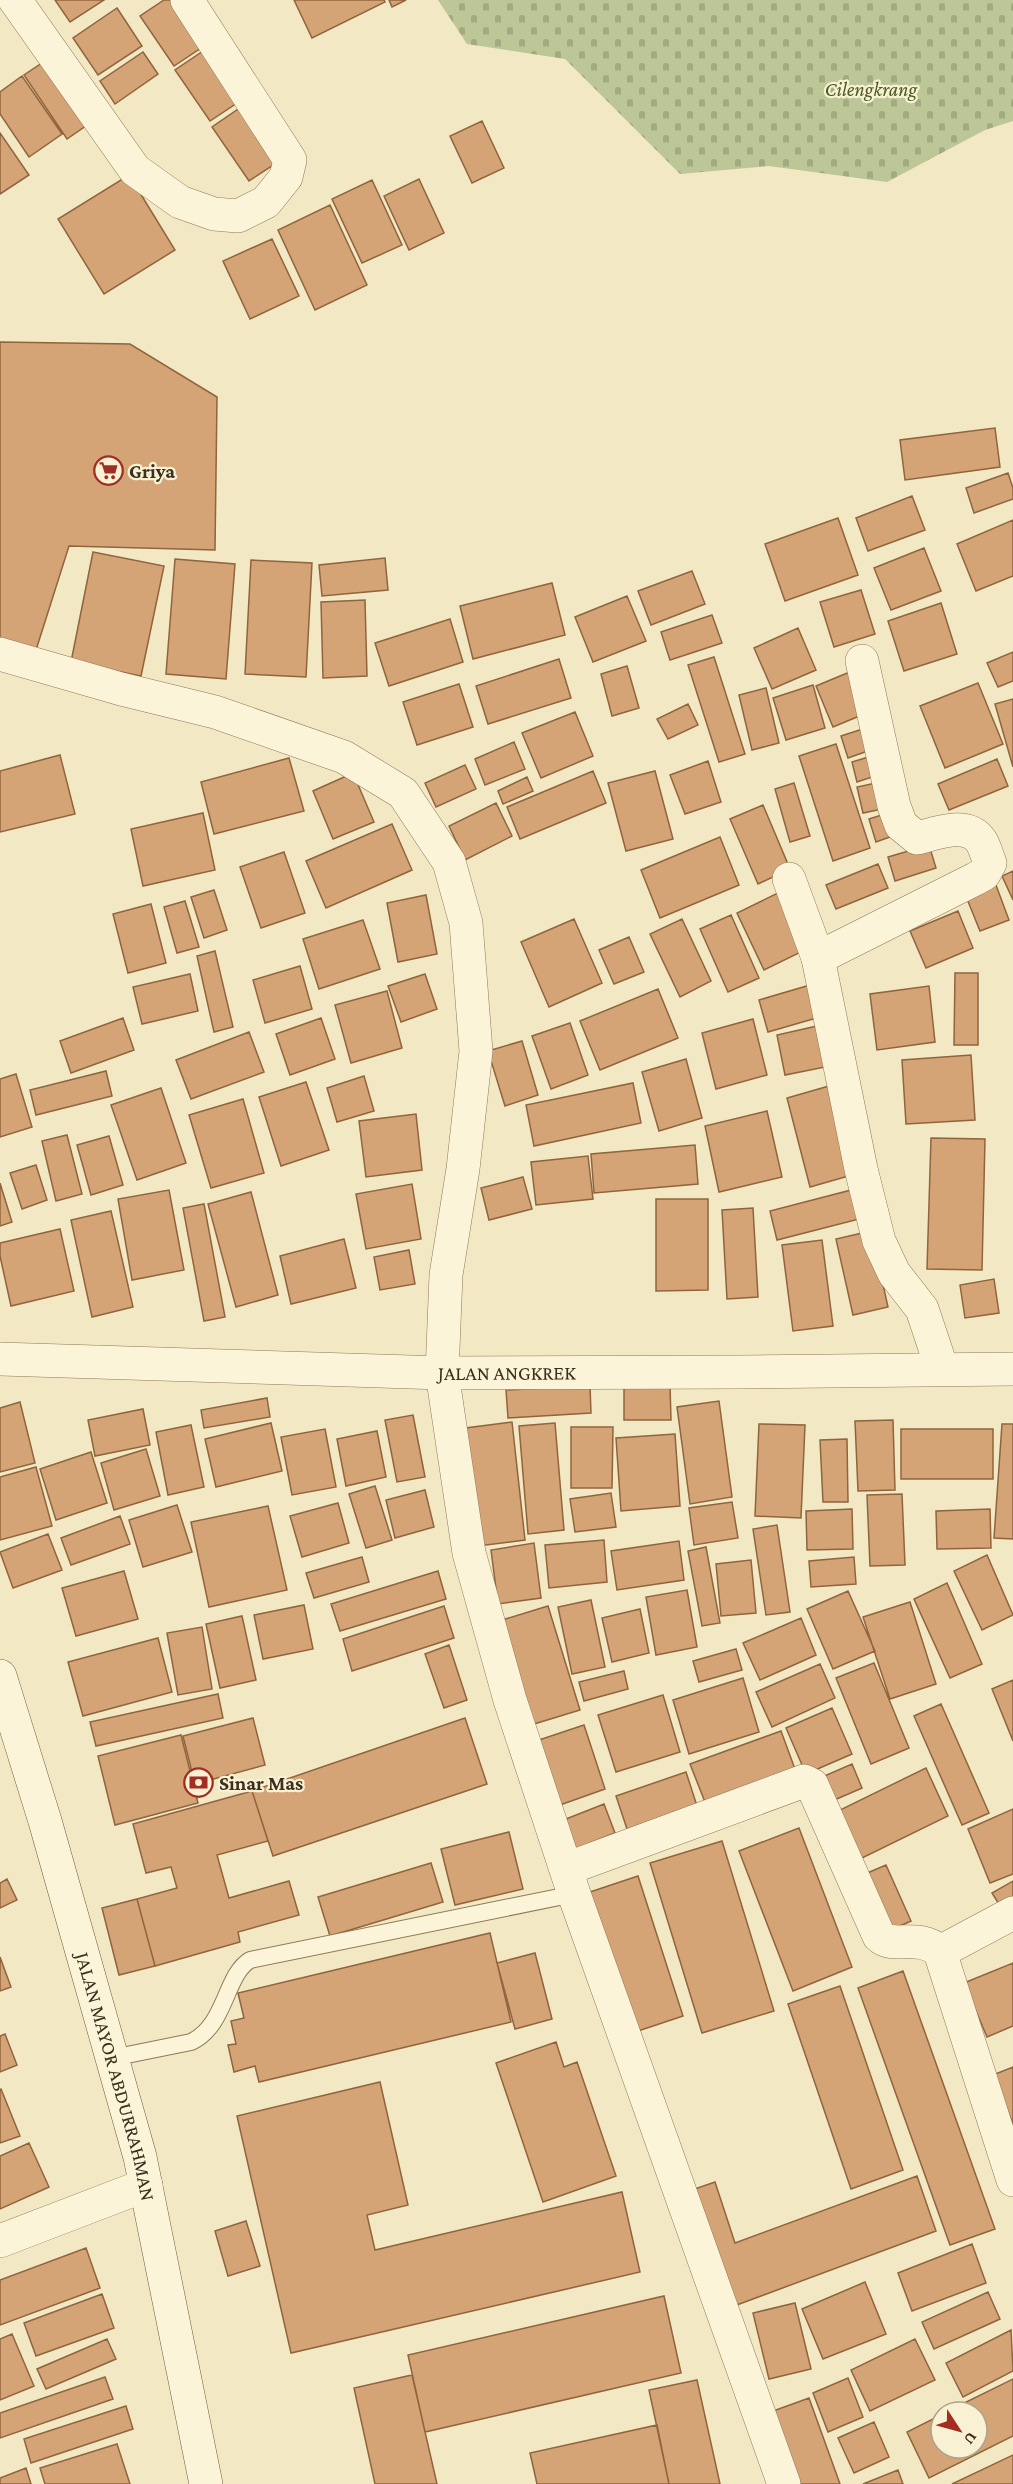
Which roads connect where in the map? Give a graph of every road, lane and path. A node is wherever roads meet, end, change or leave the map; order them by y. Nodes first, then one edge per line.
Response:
1 (15, 0) edge
2 (187, 0) edge
3 (0, 654) edge
4 (862, 661) dead end
5 (789, 879) dead end
6 (818, 958) junction
7 (0, 1359) edge
8 (942, 1369) junction
9 (1013, 1369) edge
10 (442, 1373) junction
11 (0, 1676) edge
12 (570, 1882) junction
13 (1013, 1912) edge
14 (940, 1952) junction
15 (112, 2058) junction
16 (1013, 2180) edge
17 (146, 2185) junction
18 (0, 2241) edge
19 (206, 2484) edge
20 (784, 2484) edge

1 - 2 street
3 - 10 street
4 - 6 street
5 - 6 street
6 - 8 street
7 - 10 street, JALAN ANGKREK
8 - 9 street, JALAN ANGKREK
8 - 10 street, JALAN ANGKREK
10 - 12 street
11 - 15 street, JALAN MAYOR ABDURRAHMAN
12 - 14 street
12 - 15 lane
12 - 20 street
13 - 14 street
14 - 16 street
15 - 17 street, JALAN MAYOR ABDURRAHMAN
17 - 18 street
17 - 19 street, JALAN MAYOR ABDURRAHMAN

